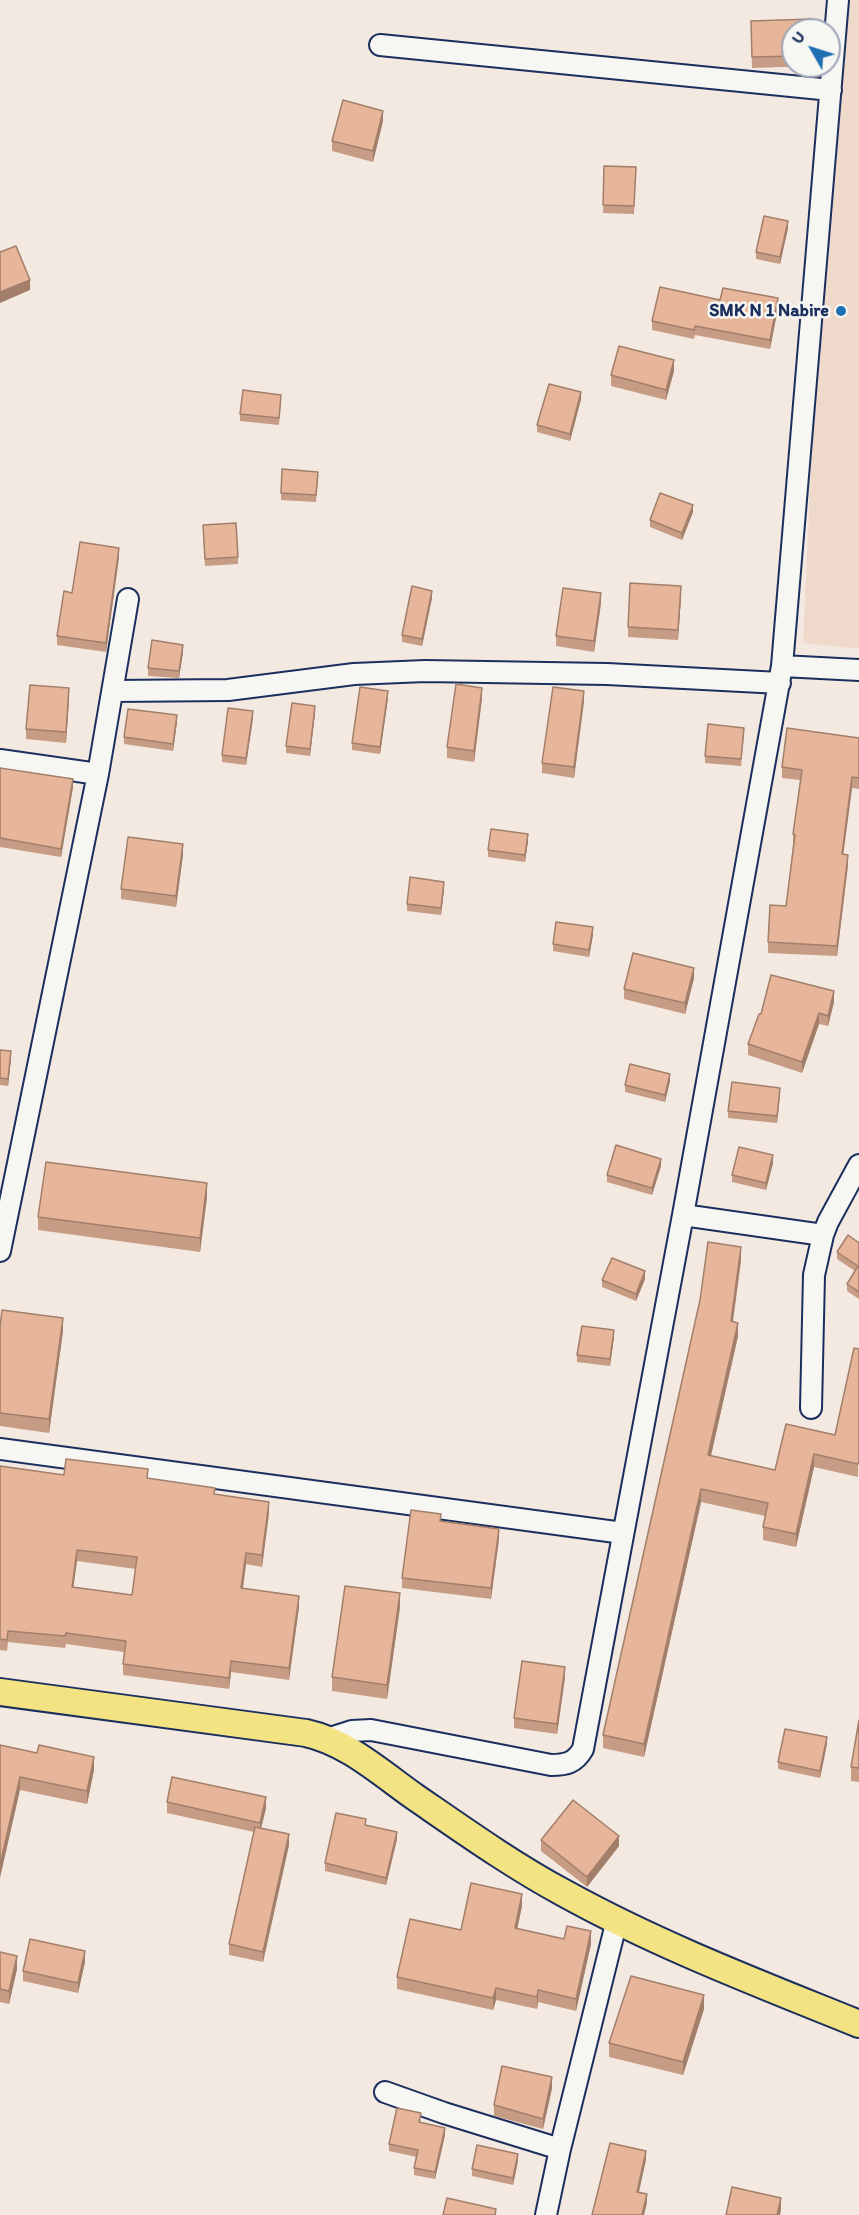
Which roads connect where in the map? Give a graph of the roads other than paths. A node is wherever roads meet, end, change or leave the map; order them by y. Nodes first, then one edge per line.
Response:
1 (838, 0) edge
2 (380, 45) dead end
3 (831, 90) junction
4 (128, 599) dead end
5 (859, 670) edge
6 (781, 674) junction
7 (114, 691) junction
8 (0, 760) edge
9 (98, 774) junction
10 (859, 1165) edge
11 (683, 1215) junction
12 (823, 1234) junction
13 (0, 1251) edge
14 (811, 1408) dead end
15 (0, 1449) edge
16 (622, 1533) junction
17 (0, 1692) edge
18 (327, 1739) junction
19 (617, 1920) junction
20 (859, 2024) edge
21 (386, 2092) dead end
22 (560, 2149) junction
23 (546, 2215) edge

1 - 3 street
2 - 3 street
3 - 6 street
4 - 7 street
5 - 6 street
6 - 7 street
6 - 11 street
7 - 9 street
8 - 9 street
9 - 13 street
10 - 12 street
11 - 12 street
11 - 16 street
12 - 14 street
15 - 16 street
16 - 18 street
17 - 18 main road
18 - 19 main road
19 - 20 main road
19 - 22 street
21 - 22 street
22 - 23 street

